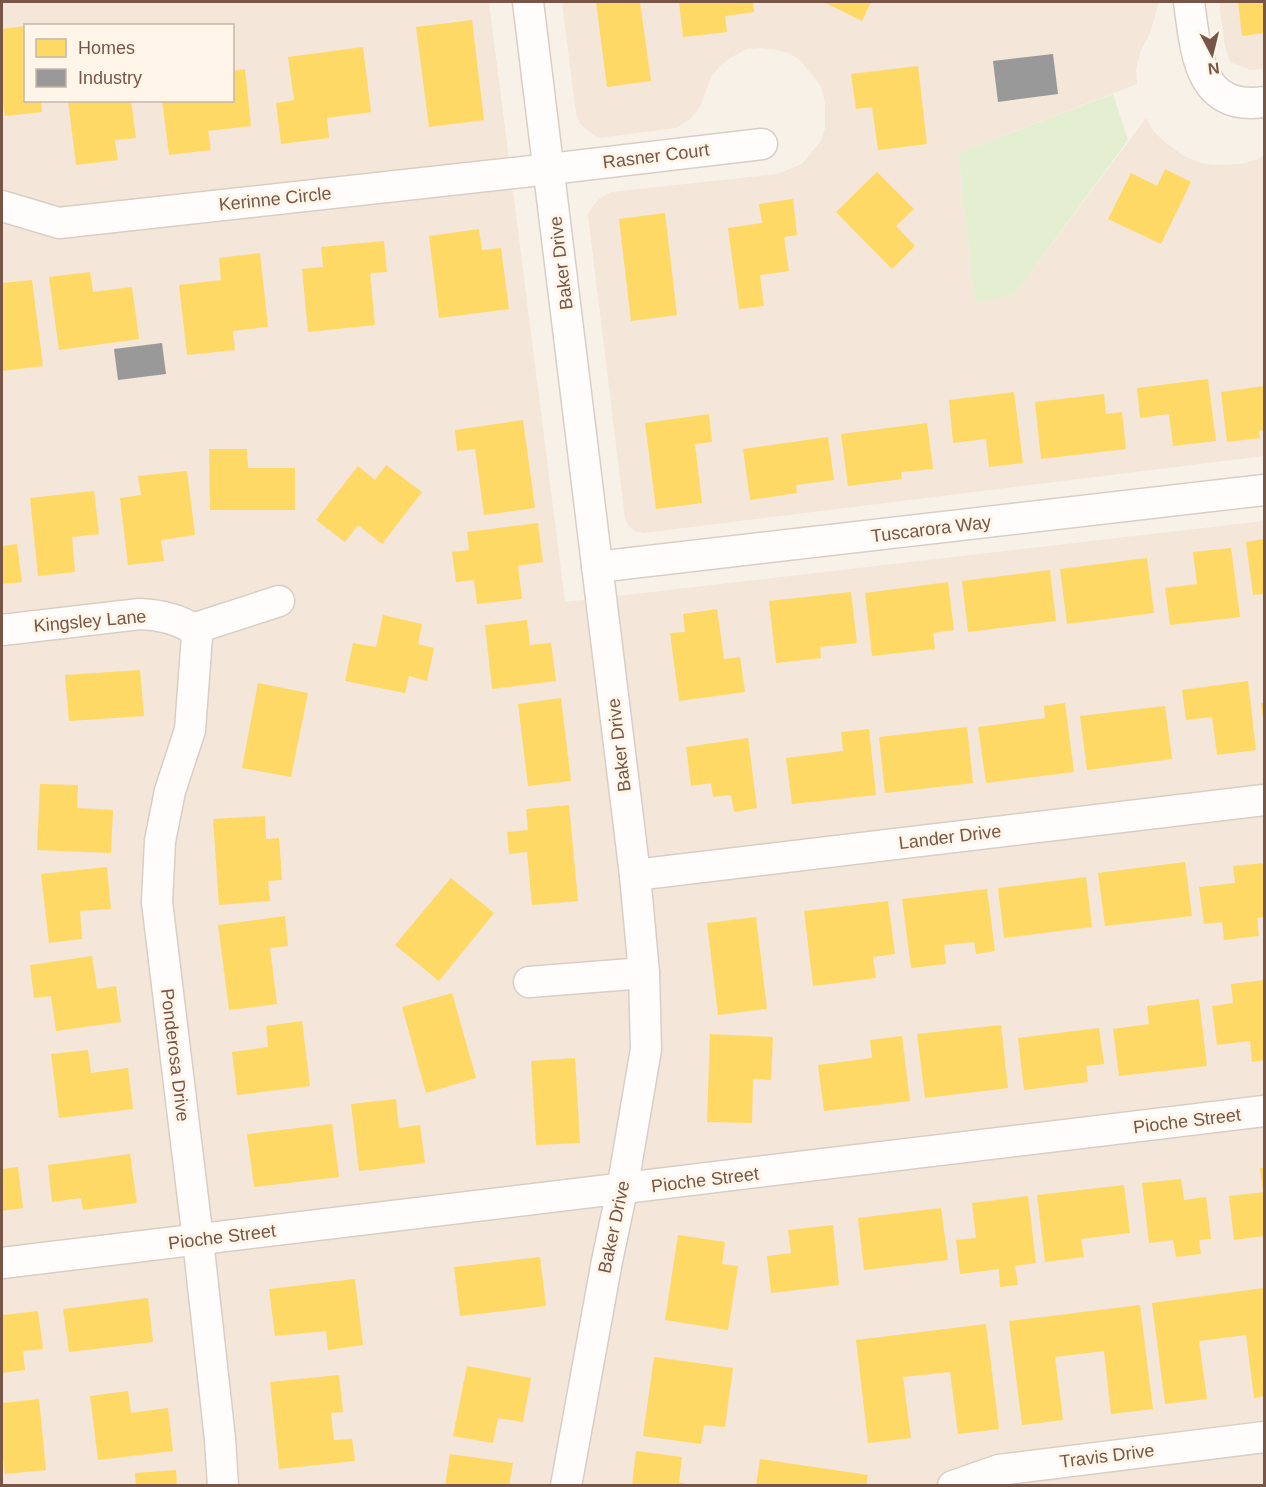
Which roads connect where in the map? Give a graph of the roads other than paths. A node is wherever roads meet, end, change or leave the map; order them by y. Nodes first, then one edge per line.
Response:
1 (528, 2) edge
2 (1189, 2) edge
3 (1264, 102) edge
4 (762, 144) dead end
5 (550, 169) junction
6 (2, 206) edge
7 (1264, 490) edge
8 (597, 567) junction
9 (279, 601) dead end
10 (193, 629) junction
11 (2, 630) edge
12 (1264, 800) edge
13 (635, 875) junction
14 (644, 973) junction
15 (529, 982) dead end
16 (1264, 1111) edge
17 (622, 1190) junction
18 (198, 1240) junction
19 (2, 1263) edge
20 (1264, 1437) edge
21 (223, 1485) edge
22 (566, 1485) edge
23 (953, 1485) edge

1 - 5 street, Baker Drive
2 - 3 street
4 - 5 street, Rasner Court
5 - 6 street, Kerinne Circle
5 - 8 street, Baker Drive
7 - 8 street, Tuscarora Way
8 - 13 street, Baker Drive
9 - 10 street
10 - 11 street, Kingsley Lane
10 - 18 street, Ponderosa Drive
12 - 13 street, Lander Drive
13 - 14 street, Baker Drive
14 - 15 street
14 - 17 street, Baker Drive
16 - 17 street, Pioche Street
17 - 18 street, Pioche Street
17 - 22 street, Baker Drive
18 - 19 street, Pioche Street
18 - 21 street, Ponderosa Drive
20 - 23 street, Travis Drive

